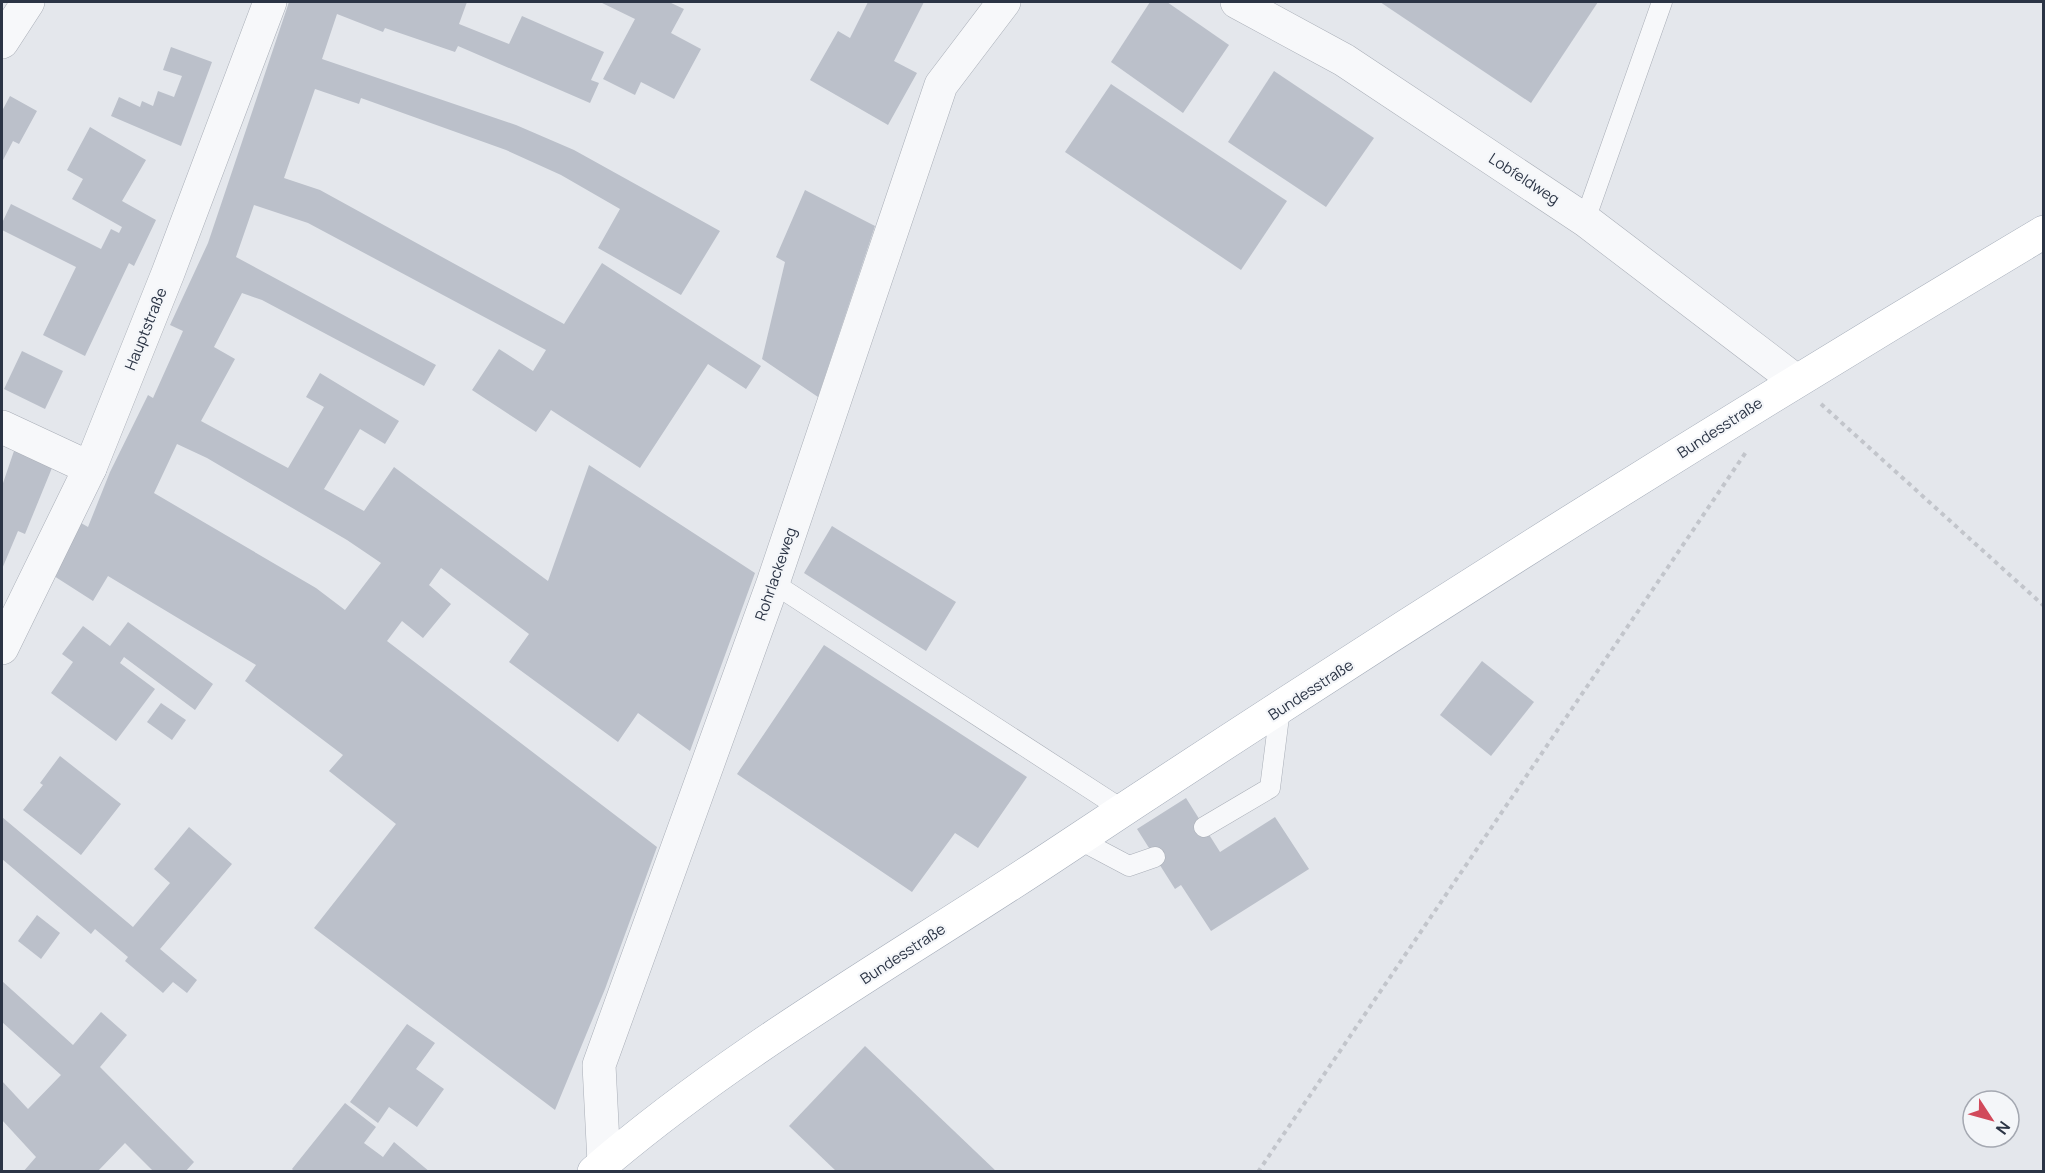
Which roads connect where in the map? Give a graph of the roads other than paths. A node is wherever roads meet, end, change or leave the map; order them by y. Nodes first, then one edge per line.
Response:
1 (28, 2) edge
2 (270, 2) edge
3 (1004, 2) edge
4 (1237, 2) edge
5 (1662, 2) edge
6 (2, 42) edge
7 (1585, 219) junction
8 (2043, 232) edge
9 (1795, 380) junction
10 (2, 427) edge
11 (90, 468) junction
12 (773, 583) junction
13 (2, 648) edge
14 (1280, 710) junction
15 (1123, 810) junction
16 (1204, 827) dead end
17 (1078, 839) junction
18 (1155, 857) dead end
19 (599, 1167) edge

1 - 6 street
2 - 11 street, Hauptstraße
3 - 12 street, Rohrlackeweg
4 - 7 street, Lobfeldweg
5 - 7 lane
7 - 9 street, Lobfeldweg
8 - 9 main road, Bundesstraße
9 - 14 main road, Bundesstraße
10 - 11 street
11 - 13 street, Hauptstraße
12 - 15 lane
12 - 19 street, Rohrlackeweg
14 - 15 main road, Bundesstraße
14 - 16 lane
15 - 17 main road, Bundesstraße
17 - 18 lane
17 - 19 main road, Bundesstraße

